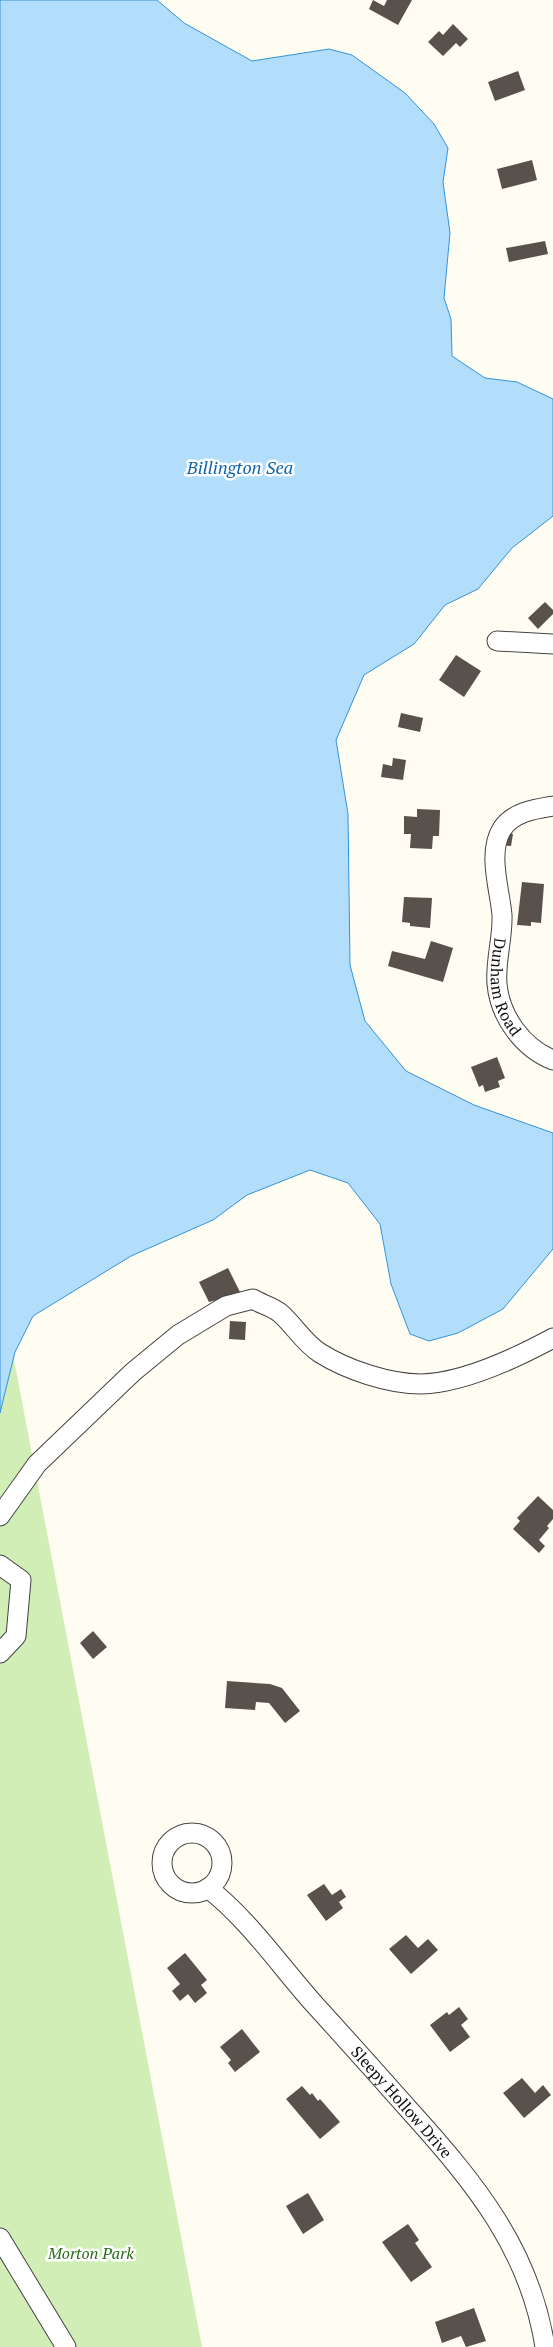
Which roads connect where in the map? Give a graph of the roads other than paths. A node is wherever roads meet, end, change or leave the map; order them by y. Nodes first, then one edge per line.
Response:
1 (497, 642) dead end
2 (553, 644) edge
3 (553, 806) edge
4 (553, 1060) edge
5 (553, 1338) edge
6 (0, 1516) edge
7 (0, 1565) edge
8 (0, 1653) edge
9 (208, 1888) dead end
10 (0, 2238) edge
11 (66, 2347) edge
12 (545, 2347) edge

1 - 2 street
3 - 4 street, Dunham Road
5 - 6 street
7 - 8 street
9 - 12 street, Sleepy Hollow Drive
10 - 11 street

